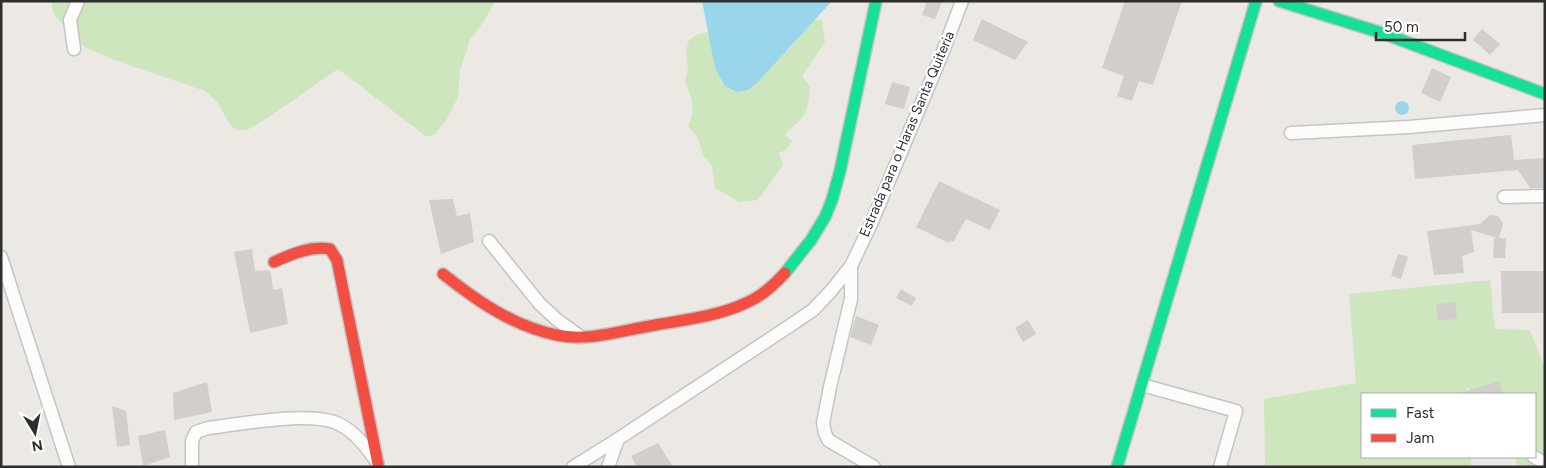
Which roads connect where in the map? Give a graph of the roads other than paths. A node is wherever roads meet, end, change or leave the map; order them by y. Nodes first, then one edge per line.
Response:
1 (78, 1) edge
2 (876, 1) edge
3 (962, 1) edge
4 (1256, 1) edge
5 (1279, 1) edge
6 (74, 49) dead end
7 (1545, 94) edge
8 (1545, 115) edge
9 (1291, 134) dead end
10 (1545, 196) edge
11 (1504, 197) dead end
12 (489, 241) dead end
13 (1, 257) edge
14 (274, 262) dead end
15 (851, 266) junction
16 (442, 274) dead end
17 (582, 338) junction
18 (1142, 385) junction
19 (618, 439) junction
20 (378, 465) edge
21 (69, 467) edge
22 (192, 467) edge
23 (573, 467) edge
24 (608, 467) edge
25 (874, 467) edge
26 (1117, 467) edge
27 (1220, 467) edge

1 - 6 street
2 - 17 street
3 - 15 street, Estrada para o Haras Santa Quiteria
4 - 18 street
5 - 7 street
8 - 9 street
10 - 11 street
12 - 17 street
13 - 21 street
14 - 20 street
15 - 19 street
15 - 25 street
16 - 17 street
18 - 26 street
18 - 27 street
19 - 23 street
19 - 24 street
20 - 22 street

